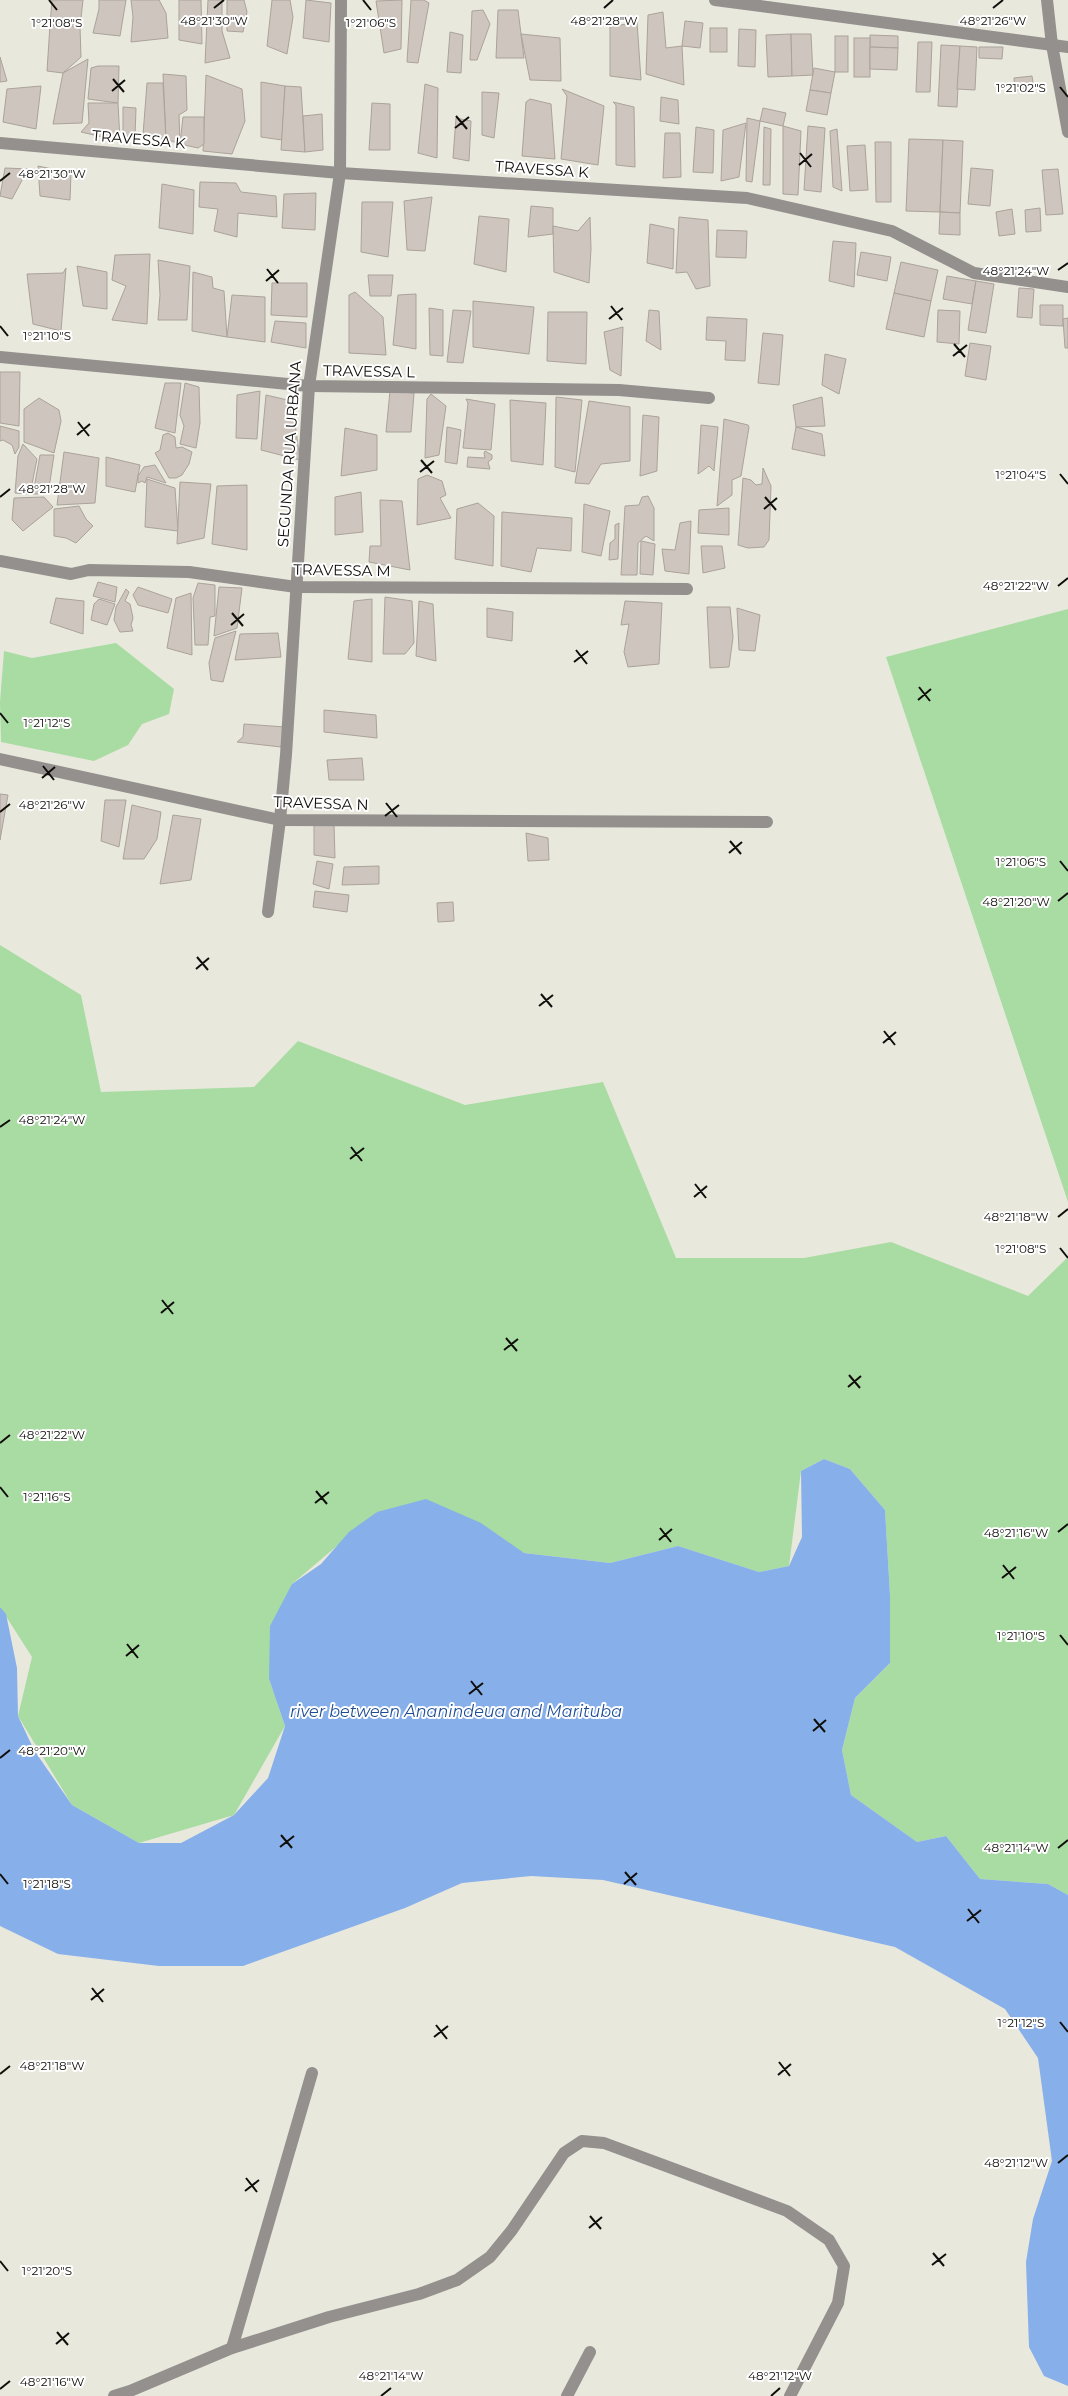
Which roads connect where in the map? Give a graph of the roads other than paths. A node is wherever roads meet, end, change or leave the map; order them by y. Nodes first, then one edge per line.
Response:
1 (341, 0) edge
2 (715, 0) edge
3 (1047, 0) edge
4 (1052, 44) junction
5 (1068, 47) edge
6 (1068, 132) edge
7 (0, 143) edge
8 (340, 173) junction
9 (1068, 287) edge
10 (0, 357) edge
11 (309, 386) junction
12 (709, 398) dead end
13 (0, 561) edge
14 (296, 587) junction
15 (687, 589) dead end
16 (0, 759) edge
17 (280, 820) junction
18 (767, 822) dead end
19 (268, 912) dead end
20 (312, 2073) dead end
21 (232, 2348) junction
22 (590, 2352) dead end
23 (134, 2394) edge
24 (114, 2396) edge
25 (567, 2396) edge
26 (790, 2396) edge

1 - 8 street, SEGUNDA RUA URBANA
2 - 4 street
3 - 4 street
4 - 5 street
4 - 6 street
7 - 8 street, TRAVESSA K
8 - 9 street, TRAVESSA K
8 - 11 street, SEGUNDA RUA URBANA
10 - 11 street, TRAVESSA L
11 - 12 street, TRAVESSA L
11 - 14 street, SEGUNDA RUA URBANA
13 - 14 street, TRAVESSA M
14 - 15 street, TRAVESSA M
14 - 17 street, SEGUNDA RUA URBANA
16 - 17 street, TRAVESSA N
17 - 18 street, TRAVESSA N
17 - 19 street, SEGUNDA RUA URBANA
20 - 21 street
21 - 23 street
21 - 26 street
22 - 25 street
23 - 24 street

